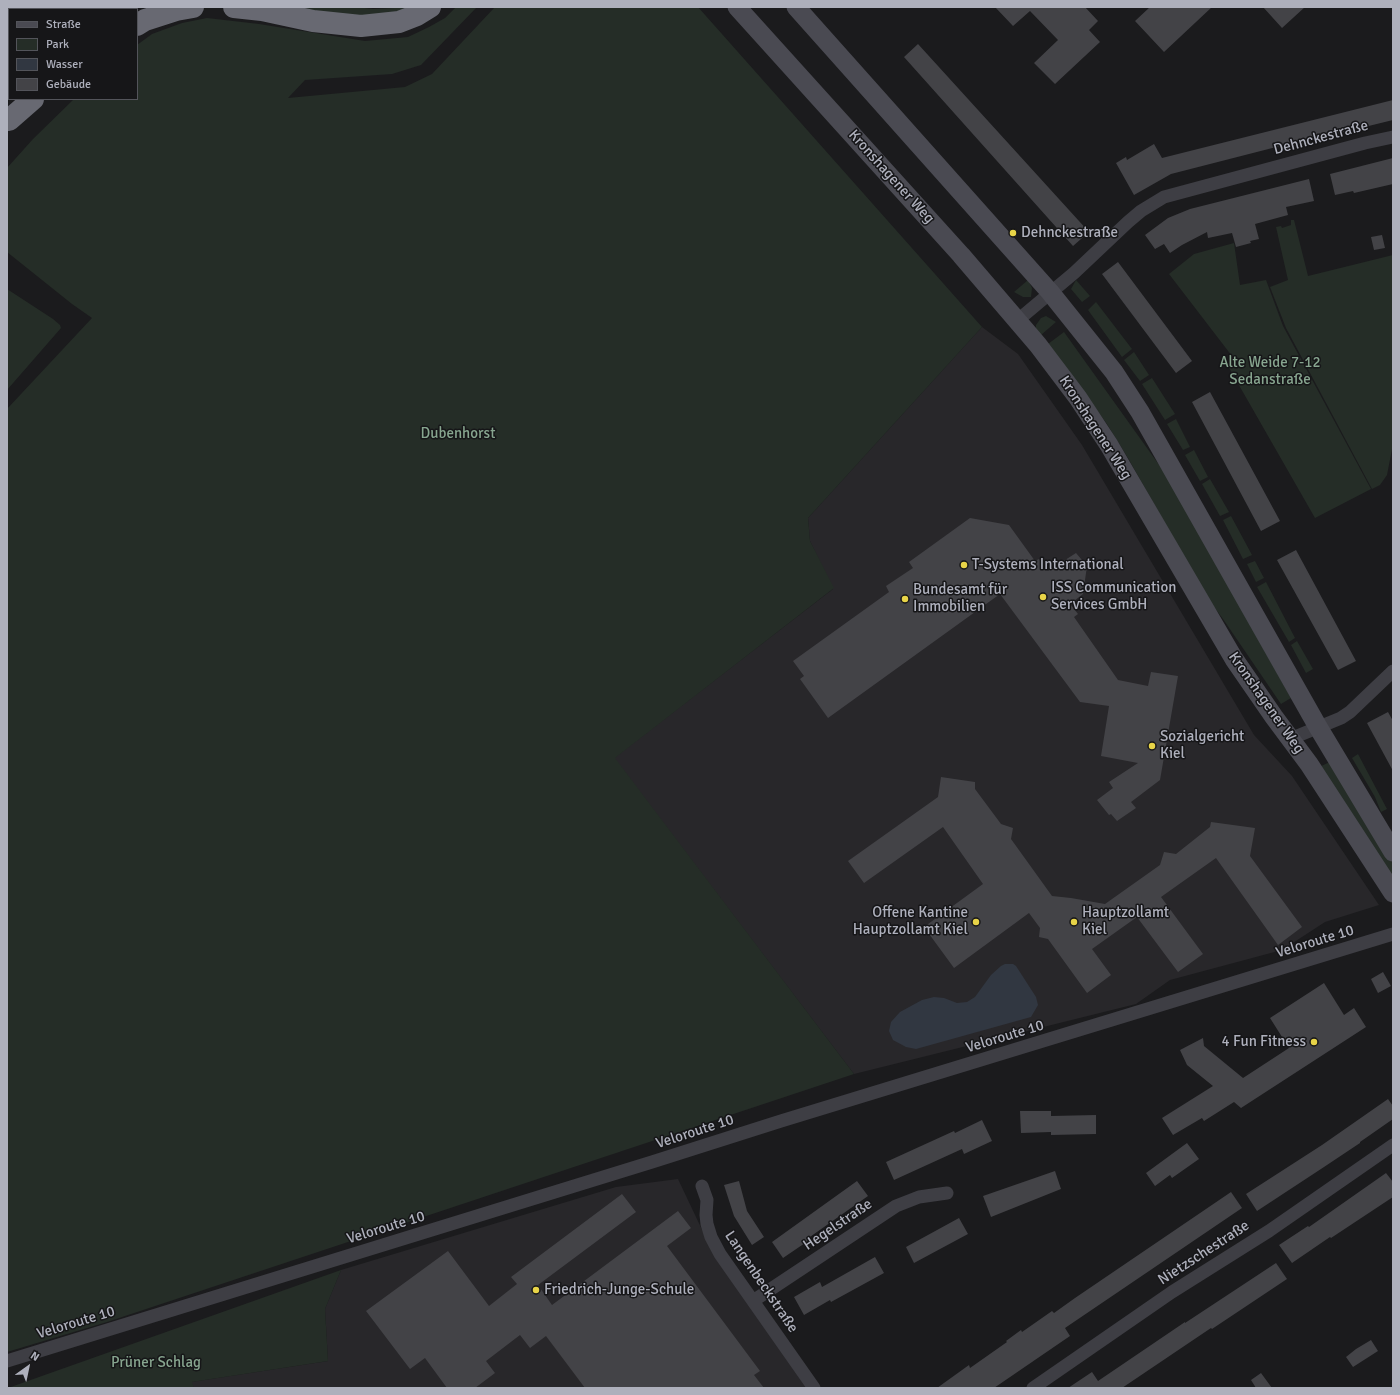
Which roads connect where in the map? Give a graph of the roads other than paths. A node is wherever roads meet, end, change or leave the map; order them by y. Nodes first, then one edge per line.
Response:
1 (193, 7) edge
2 (234, 7) edge
3 (430, 7) edge
4 (738, 7) edge
5 (796, 7) edge
6 (138, 24) edge
7 (27, 100) edge
8 (32, 100) edge
9 (8, 121) edge
10 (1393, 137) edge
11 (1050, 292) junction
12 (1018, 320) junction
13 (1393, 671) edge
14 (1318, 728) junction
15 (1290, 739) junction
16 (1393, 852) edge
17 (1393, 893) edge
18 (1393, 934) edge
19 (1393, 1145) edge
20 (702, 1186) dead end
21 (947, 1193) dead end
22 (753, 1301) junction
23 (7, 1361) edge
24 (814, 1388) edge
25 (1033, 1388) edge

1 - 6 highway
2 - 3 highway
4 - 12 main road, Kronshagener Weg
5 - 11 main road, Kronshagener Weg
7 - 9 highway
8 - 9 highway
10 - 11 street, Dehnckestraße
11 - 12 street, Dehnckestraße
11 - 14 main road, Kronshagener Weg
12 - 15 main road, Kronshagener Weg
13 - 14 street
14 - 15 street
14 - 16 main road, Kronshagener Weg
15 - 17 main road, Kronshagener Weg
18 - 23 street, Veloroute 10
19 - 25 street, Nietzschestraße
20 - 22 street, Langenbeckstraße
21 - 22 street, Hegelstraße
22 - 24 street, Langenbeckstraße

